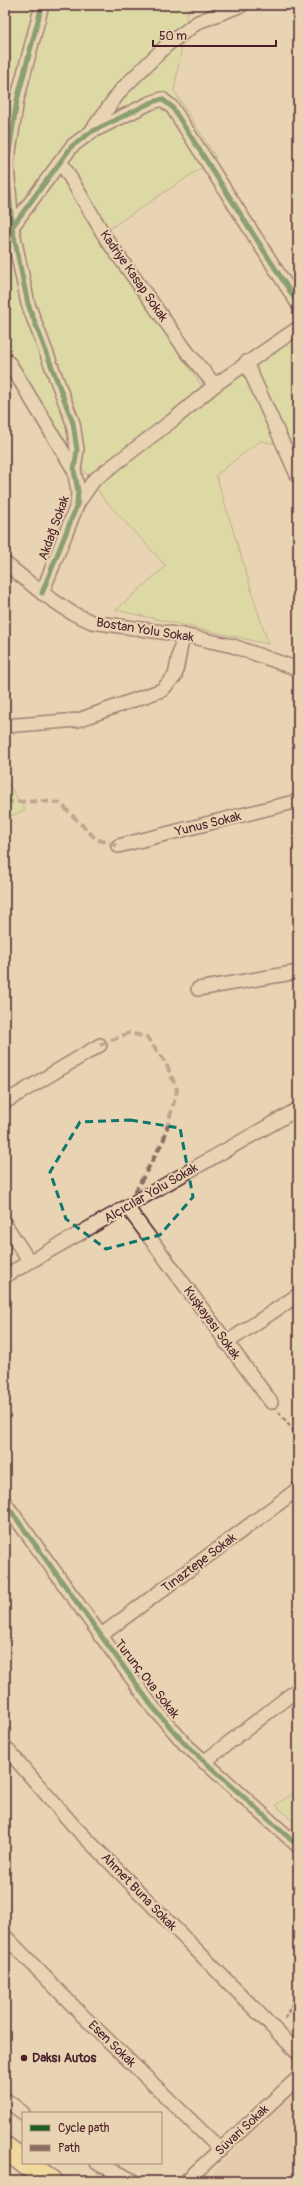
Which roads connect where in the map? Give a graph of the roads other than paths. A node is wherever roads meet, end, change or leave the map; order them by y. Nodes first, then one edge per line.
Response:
1 (42, 5) edge
2 (242, 5) edge
3 (91, 132) junction
4 (61, 162) junction
5 (12, 227) junction
6 (298, 304) edge
7 (298, 328) edge
8 (5, 360) edge
9 (246, 362) junction
10 (215, 385) junction
11 (74, 470) junction
12 (298, 476) edge
13 (77, 504) junction
14 (5, 563) edge
15 (42, 593) junction
16 (183, 635) junction
17 (298, 669) edge
18 (5, 726) edge
19 (298, 801) edge
20 (118, 846) dead end
21 (298, 972) edge
22 (198, 989) dead end
23 (100, 1045) dead end
24 (5, 1102) edge
25 (298, 1109) edge
26 (127, 1207) junction
27 (5, 1224) edge
28 (29, 1261) junction
29 (5, 1276) edge
30 (298, 1295) edge
31 (226, 1343) junction
32 (271, 1402) road end
33 (298, 1489) edge
34 (5, 1503) edge
35 (100, 1636) junction
36 (298, 1689) edge
37 (5, 1747) edge
38 (204, 1762) junction
39 (298, 1846) edge
40 (5, 1936) edge
41 (298, 2053) edge
42 (298, 2078) edge
43 (5, 2099) edge
44 (22, 2112) edge
45 (5, 2148) edge
46 (221, 2150) junction
47 (22, 2161) edge
48 (27, 2164) edge
49 (99, 2164) edge
50 (51, 2181) edge
51 (134, 2181) edge
52 (186, 2181) edge

1 - 5 street
2 - 3 street
3 - 4 street
3 - 6 street
4 - 5 street
4 - 10 street, Kadriye Kasap Sokak
5 - 11 street
7 - 9 street
8 - 11 street
9 - 10 street
9 - 12 street
10 - 13 street
11 - 13 street, Akdağ Sokak
13 - 15 street, Akdağ Sokak
14 - 15 street, Bostan Yolu Sokak
15 - 16 street, Bostan Yolu Sokak
16 - 17 street, Bostan Yolu Sokak
16 - 18 street
19 - 20 street, Yunus Sokak
21 - 22 street
23 - 24 street
25 - 26 street, Alçıcılar Yolu Sokak
26 - 28 street, Alçıcılar Yolu Sokak
26 - 31 street, Kuşkayası Sokak
27 - 28 street
28 - 29 street, Alçıcılar Yolu Sokak
30 - 31 street
31 - 32 street, Kuşkayası Sokak
33 - 35 street, Tınaztepe Sokak
34 - 35 street, Turunç Ova Sokak
35 - 38 street, Turunç Ova Sokak
36 - 38 street
37 - 41 street, Ahmet Buna Sokak
38 - 39 street, Turunç Ova Sokak
40 - 46 street, Esen Sokak
42 - 46 street, Süvari Sokak
43 - 44 street
45 - 47 highway
46 - 52 street, Süvari Sokak
48 - 50 highway
49 - 51 street

